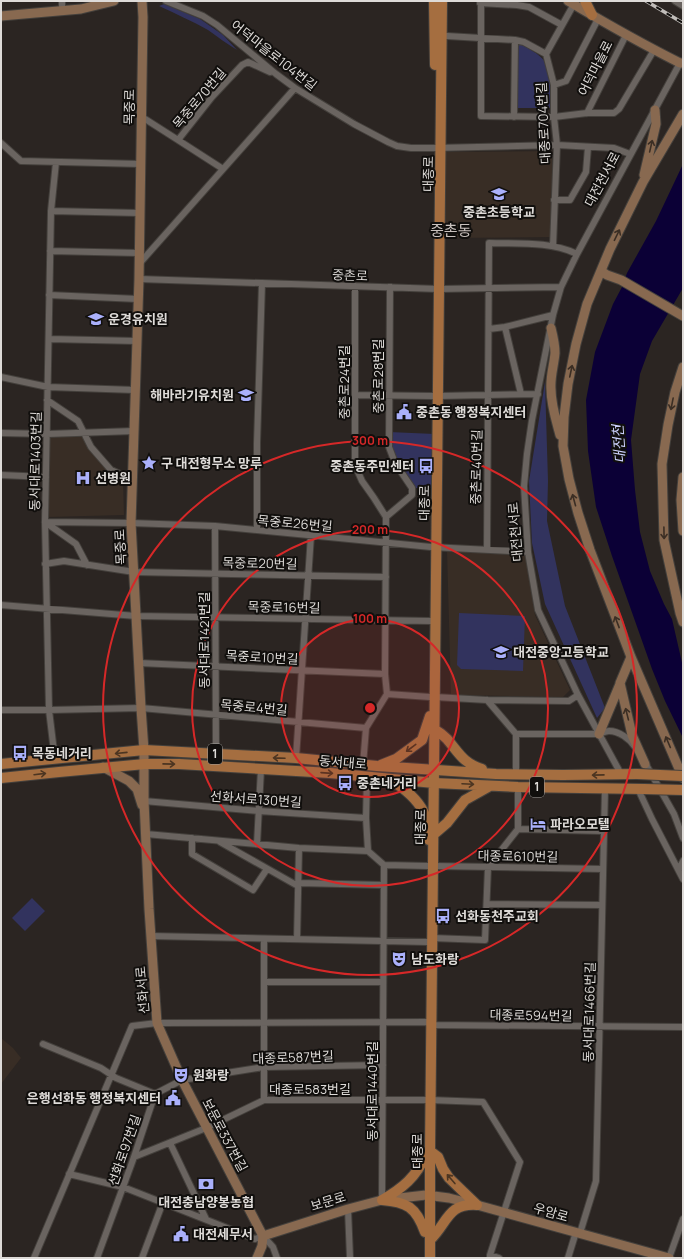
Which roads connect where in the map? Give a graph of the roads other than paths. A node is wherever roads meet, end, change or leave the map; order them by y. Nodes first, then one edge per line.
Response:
1 (114, 1) edge
2 (142, 1) edge
3 (166, 1) edge
4 (435, 1) edge
5 (442, 1) edge
6 (447, 1) edge
7 (585, 1) edge
8 (674, 1) edge
9 (480, 2) edge
10 (571, 3) edge
11 (62, 6) edge
12 (683, 6) edge
13 (1, 16) edge
14 (595, 17) junction
15 (562, 25) junction
16 (626, 35) junction
17 (447, 36) junction
18 (480, 38) junction
19 (515, 40) junction
20 (654, 50) junction
21 (546, 54) junction
22 (439, 60) junction
23 (682, 62) edge
24 (276, 74) junction
25 (554, 85) junction
26 (295, 88) junction
27 (655, 110) junction
28 (587, 113) junction
29 (683, 114) edge
30 (142, 117) junction
31 (514, 117) junction
32 (554, 117) junction
33 (178, 140) junction
34 (1, 143) edge
35 (557, 145) junction
36 (588, 147) junction
37 (438, 148) junction
38 (630, 154) junction
39 (56, 162) junction
40 (141, 164) junction
41 (223, 169) junction
42 (643, 182) junction
43 (554, 200) junction
44 (51, 211) junction
45 (140, 213) junction
46 (553, 246) junction
47 (50, 251) junction
48 (139, 253) junction
49 (577, 254) junction
50 (139, 264) junction
51 (601, 271) junction
52 (138, 279) junction
53 (262, 283) junction
54 (355, 286) junction
55 (390, 287) junction
56 (561, 287) junction
57 (489, 288) junction
58 (436, 289) junction
59 (49, 295) junction
60 (138, 299) junction
61 (680, 314) edge
62 (553, 315) junction
63 (505, 327) junction
64 (551, 328) junction
65 (489, 329) junction
66 (48, 339) junction
67 (137, 342) junction
68 (683, 367) edge
69 (1, 377) edge
70 (48, 387) junction
71 (135, 390) junction
72 (522, 394) junction
73 (538, 394) junction
74 (355, 395) junction
75 (389, 395) junction
76 (488, 395) junction
77 (435, 396) junction
78 (47, 400) junction
79 (134, 431) junction
80 (85, 432) junction
81 (1, 433) edge
82 (47, 434) junction
83 (563, 446) junction
84 (1, 475) edge
85 (133, 476) junction
86 (46, 477) junction
87 (683, 477) edge
88 (683, 483) edge
89 (386, 517) junction
90 (45, 522) junction
91 (131, 523) junction
92 (215, 526) junction
93 (257, 530) junction
94 (683, 531) edge
95 (310, 535) junction
96 (386, 542) junction
97 (434, 547) junction
98 (487, 549) junction
99 (528, 552) junction
100 (45, 564) junction
101 (87, 565) junction
102 (134, 572) junction
103 (215, 573) junction
104 (308, 576) junction
105 (386, 577) junction
106 (1, 605) edge
107 (46, 608) junction
108 (136, 616) junction
109 (215, 617) junction
110 (305, 619) junction
111 (386, 620) junction
112 (431, 621) junction
113 (683, 622) edge
114 (631, 657) junction
115 (139, 663) junction
116 (216, 666) junction
117 (302, 670) junction
118 (385, 674) junction
119 (620, 683) junction
120 (387, 694) junction
121 (578, 695) junction
122 (432, 697) junction
123 (487, 700) junction
124 (141, 708) junction
125 (1, 710) edge
126 (48, 710) junction
127 (216, 715) junction
128 (430, 716) junction
129 (299, 722) junction
130 (366, 728) junction
131 (434, 729) junction
132 (516, 734) junction
133 (599, 734) junction
134 (144, 750) junction
135 (216, 754) junction
136 (296, 758) junction
137 (55, 760) junction
138 (1, 764) edge
139 (145, 764) junction
140 (645, 764) junction
141 (363, 765) junction
142 (377, 766) junction
143 (103, 768) junction
144 (261, 769) junction
145 (432, 770) junction
146 (496, 774) junction
147 (516, 774) junction
148 (620, 774) junction
149 (368, 777) junction
150 (683, 777) edge
151 (1, 778) edge
152 (387, 778) junction
153 (432, 783) junction
154 (491, 786) junction
155 (518, 787) junction
156 (605, 789) junction
157 (641, 789) junction
158 (683, 790) edge
159 (144, 801) junction
160 (259, 810) junction
161 (145, 818) junction
162 (366, 818) junction
163 (518, 829) junction
164 (603, 831) junction
165 (146, 834) junction
166 (192, 838) junction
167 (431, 838) junction
168 (683, 838) edge
169 (217, 840) junction
170 (257, 844) junction
171 (299, 848) junction
172 (368, 851) junction
173 (683, 861) edge
174 (384, 864) junction
175 (431, 866) junction
176 (488, 867) junction
177 (267, 869) junction
178 (603, 869) junction
179 (679, 869) junction
180 (683, 880) edge
181 (298, 885) junction
182 (384, 885) junction
183 (487, 904) junction
184 (602, 905) junction
185 (150, 936) junction
186 (264, 939) junction
187 (297, 939) junction
188 (430, 940) junction
189 (383, 941) junction
190 (264, 982) junction
191 (383, 982) junction
192 (264, 1022) junction
193 (383, 1022) junction
194 (157, 1023) junction
195 (429, 1024) junction
196 (599, 1026) junction
197 (683, 1027) edge
198 (43, 1044) dead end
199 (383, 1065) junction
200 (264, 1067) junction
201 (112, 1075) junction
202 (182, 1080) junction
203 (155, 1094) junction
204 (264, 1100) junction
205 (382, 1100) junction
206 (428, 1100) junction
207 (206, 1128) junction
208 (170, 1144) junction
209 (428, 1153) junction
210 (134, 1157) junction
211 (69, 1174) junction
212 (123, 1187) junction
213 (428, 1195) junction
214 (382, 1200) junction
215 (163, 1202) junction
216 (477, 1205) junction
217 (348, 1209) junction
218 (504, 1212) junction
219 (206, 1219) junction
220 (683, 1219) edge
221 (578, 1233) junction
222 (263, 1236) junction
223 (428, 1236) junction
224 (490, 1257) edge
225 (34, 1258) edge
226 (97, 1258) edge
227 (142, 1258) edge
228 (257, 1258) edge
229 (277, 1258) edge
230 (350, 1258) edge
231 (424, 1258) edge
232 (430, 1258) edge
233 (499, 1258) edge
234 (568, 1258) edge
235 (669, 1258) edge

1 - 11 main road
2 - 30 main road, 목중로
3 - 24 street, 어덕마을로104번길
4 - 22 main road
5 - 22 main road, 대종로
6 - 17 main road
7 - 14 main road
8 - 12 street
9 - 15 street
9 - 18 street
10 - 14 main road, 어덕마을로
10 - 15 street, 어덕마을로
11 - 13 main road
14 - 16 main road, 어덕마을로
14 - 25 street, 어덕마을로
15 - 21 street, 어덕마을로
16 - 20 main road, 어덕마을로
16 - 28 street, 어덕마을로
17 - 18 street
17 - 22 main road
18 - 19 street
18 - 31 street
19 - 21 street
19 - 31 street
20 - 23 main road, 어덕마을로
20 - 28 street
21 - 25 street, 대종로704번길
22 - 37 main road, 대종로
23 - 27 street, 대전천서로
24 - 26 street, 어덕마을로104번길
24 - 33 street, 목중로70번길
25 - 32 street, 대종로704번길
26 - 37 street, 어덕마을로104번길
26 - 41 street
27 - 38 street, 대전천서로
42 -> 27 main road
28 - 32 street
29 - 42 main road
30 - 33 street, 목중로70번길
30 - 40 main road, 목중로
31 - 32 street
32 - 35 street, 대종로704번길
33 - 41 street
34 - 39 street
35 - 36 street, 어덕마을로104번길
35 - 37 street, 어덕마을로104번길
35 - 43 street, 대종로704번길
36 - 38 street, 어덕마을로104번길
36 - 43 street
37 - 58 main road, 대종로
38 - 49 street, 대전천서로
39 - 40 street
39 - 44 street, 동서대로1403번길
40 - 45 main road, 목중로
41 - 50 street
51 -> 42 main road
43 - 46 street, 대종로704번길
44 - 45 street
44 - 47 street, 동서대로1403번길
45 - 48 main road, 목중로
46 - 49 street
46 - 57 street, 중촌로40번길
47 - 48 street
47 - 59 street, 동서대로1403번길
48 - 50 main road, 목중로
49 - 56 street, 대전천서로
50 - 52 main road, 목중로
51 - 61 main road
83 -> 51 main road
52 - 53 street, 중촌로
52 - 60 main road, 목중로
53 - 54 street, 중촌로
53 - 93 street
54 - 55 street, 중촌로
54 - 74 street, 중촌로24번길
55 - 58 street, 중촌로
55 - 75 street, 중촌로28번길
56 - 57 street, 중촌로
56 - 62 street, 대전천서로
57 - 58 street, 중촌로
57 - 65 street, 중촌로40번길
58 - 77 main road, 대종로
59 - 60 street
59 - 66 street, 동서대로1403번길
60 - 67 main road, 목중로
62 - 63 street
62 - 64 street, 대전천서로
63 - 65 street
63 - 72 street
64 - 73 street, 대전천서로
64 - 83 main road
65 - 76 street, 중촌로40번길
66 - 67 street
66 - 70 street, 동서대로1403번길
67 - 71 main road, 목중로
68 -> 113 main road
69 - 70 street
70 - 71 street
70 - 78 street, 동서대로1403번길
71 - 79 main road, 목중로
72 - 73 street
72 - 76 street
73 - 99 street, 대전천서로
74 - 75 street
74 - 89 street, 중촌로24번길
75 - 77 street
75 - 89 street, 중촌로28번길
76 - 77 street
76 - 98 street, 중촌로40번길
77 - 97 main road, 대종로
78 - 80 street
78 - 82 street, 동서대로1403번길
79 - 80 street
79 - 85 main road, 목중로
80 - 82 street
80 - 85 street
81 - 82 street
82 - 86 street, 동서대로1403번길
114 -> 83 main road
84 - 86 street
85 - 91 main road, 목중로
86 - 90 street, 동서대로1403번길
87 - 88 main road
88 - 94 main road
89 - 96 street
90 - 91 street, 목중로26번길
90 - 100 street, 동서대로1403번길
90 - 101 street
91 - 92 street, 목중로26번길
91 - 102 main road, 목중로
92 - 93 street, 목중로26번길
92 - 103 street, 동서대로1421번길
93 - 95 street, 목중로26번길
95 - 96 street, 목중로26번길
95 - 104 street
96 - 97 street, 목중로26번길
96 - 105 street
97 - 98 street, 목중로26번길
97 - 112 main road, 대종로
97 - 122 main road, 대종로
98 - 99 street, 목중로26번길
99 - 121 street, 대전천서로
100 - 101 street, 목중로20번길
100 - 107 street, 동서대로1403번길
101 - 102 street, 목중로20번길
102 - 103 street, 목중로20번길
102 - 108 main road, 목중로
103 - 104 street, 목중로20번길
103 - 109 street, 동서대로1421번길
104 - 105 street, 목중로20번길
104 - 110 street
105 - 111 street
106 - 107 street, 목중로16번길
107 - 108 street, 목중로16번길
107 - 126 street, 동서대로1403번길
108 - 109 street, 목중로16번길
108 - 115 main road, 목중로
109 - 110 street, 목중로16번길
109 - 116 street, 동서대로1421번길
110 - 111 street, 목중로16번길
110 - 117 street
111 - 112 street, 목중로16번길
111 - 118 street
112 - 122 main road, 대종로
114 - 119 main road
150 -> 114 main road
115 - 116 street, 목중로10번길
115 - 124 main road, 목중로
116 - 117 street, 목중로10번길
116 - 127 street, 동서대로1421번길
117 - 118 street, 목중로10번길
117 - 129 street
118 - 120 street
119 - 133 main road
140 -> 119 main road
120 - 122 street
120 - 130 street
121 - 123 street
121 - 133 street, 대전천서로
122 - 123 street
122 - 128 main road, 대종로
122 - 131 main road, 대종로
123 - 132 street
124 - 126 street, 목중로4번길
124 - 127 street, 목중로4번길
124 - 134 main road, 목중로
125 - 126 street, 목중로4번길
126 - 137 street, 동서대로1403번길
127 - 129 street, 목중로4번길
127 - 135 street, 동서대로1421번길
128 -> 142 main road
128 - 145 main road, 대종로
129 - 130 street, 목중로4번길
129 - 136 street
130 - 141 street
131 - 145 main road, 대종로
131 - 146 main road
132 - 133 street
132 - 147 street
133 - 140 street
133 - 148 street, 대전천서로
134 - 135 main road, 동서대로 / 1
134 -> 137 main road, 동서대로 / 1
134 - 139 main road, 선화서로
136 -> 135 main road, 동서대로 / 1
136 - 141 main road, 동서대로 / 1
137 - 138 main road, 동서대로 / 1
139 - 143 main road, 동서대로 / 1
139 -> 144 main road, 동서대로 / 1
139 - 159 main road, 선화서로
140 - 168 street
141 - 142 main road, 동서대로 / 1
142 - 145 main road, 동서대로 / 1
151 -> 143 main road, 동서대로 / 1
143 - 161 main road
144 -> 149 main road, 동서대로 / 1
144 - 160 street
145 - 146 main road, 동서대로 / 1
145 - 153 main road, 대종로
146 - 147 main road, 동서대로 / 1
148 -> 147 main road, 동서대로 / 1
148 - 150 main road, 동서대로 / 1, bridge
149 - 152 main road, 동서대로 / 1
149 - 162 street
152 - 153 main road, 동서대로 / 1
152 - 167 main road
153 -> 154 main road, 동서대로 / 1
153 - 167 main road, 대종로
154 - 155 main road, 동서대로 / 1
154 - 167 main road
155 - 156 main road, 동서대로 / 1
155 - 163 street
156 - 157 main road, 동서대로 / 1
156 - 164 street, 동서대로1466번길
157 - 158 main road, 동서대로 / 1, bridge
157 - 179 street
159 - 160 street, 선화서로130번길
159 - 161 main road, 선화서로
160 - 162 street, 선화서로130번길
160 - 170 street
161 - 165 main road, 선화서로
162 - 172 street
163 - 164 street
163 - 176 street
164 - 178 street, 동서대로1466번길
165 - 166 street
165 - 185 main road, 선화서로
166 - 169 street
166 - 177 street
167 - 175 main road, 대종로
169 - 170 street
169 - 177 street
170 - 171 street
171 - 172 street
171 - 181 street
172 - 174 street
173 - 179 street
174 - 175 street, 대종로610번길
174 - 182 street, 동서대로1440번길
175 - 176 street, 대종로610번길
175 - 188 main road, 대종로
176 - 178 street, 대종로610번길
176 - 183 street
177 - 181 street
178 - 184 street, 동서대로1466번길
179 - 180 street
181 - 182 street
181 - 187 street
182 - 189 street, 동서대로1440번길
183 - 184 street
183 - 188 street
184 - 196 street, 동서대로1466번길
185 - 186 street
185 - 194 main road, 선화서로
186 - 187 street
186 - 190 street
187 - 189 street
188 - 189 street
188 - 195 main road, 대종로
189 - 191 street, 동서대로1440번길
190 - 191 street
190 - 192 street
191 - 193 street, 동서대로1440번길
192 - 193 street, 대종로594번길
192 - 194 street, 대종로594번길
192 - 200 street
193 - 195 street, 대종로594번길
193 - 199 street, 동서대로1440번길
194 - 201 street, 선화서로
194 - 202 main road, 보문로337번길
195 - 196 street, 대종로594번길
195 - 206 main road, 대종로
196 - 197 street, 대종로594번길
196 - 221 street, 동서대로1466번길
198 - 201 street
199 - 200 street, 대종로587번길
199 - 205 street, 동서대로1440번길
200 - 202 street, 대종로587번길
200 - 204 street
201 - 203 street
201 - 211 street, 선화서로
202 - 203 street, 대종로587번길
202 - 207 main road, 보문로337번길
203 - 210 street, 선화로97번길
204 - 205 street, 대종로583번길
204 - 207 street, 대종로583번길
205 - 206 street, 대종로583번길
205 - 214 street, 동서대로1440번길
206 - 209 main road, 대종로
206 - 218 street, 대종로583번길
207 - 208 street, 대종로583번길
207 - 222 main road, 보문로337번길
208 - 210 street, 대종로583번길
208 - 219 street
209 - 213 main road, 대종로
209 - 214 main road
216 -> 209 main road
210 - 212 street, 선화로97번길
211 - 212 street
211 - 225 street, 선화서로
212 - 215 street
212 - 226 street, 선화로97번길
213 - 214 main road, 보문로
213 - 216 main road, 우암로
213 - 223 main road, 대종로
214 - 217 main road, 보문로
214 - 223 main road
215 - 219 street
215 - 227 street
216 - 218 main road, 우암로
216 - 223 main road
217 - 222 main road, 보문로
217 - 230 street
218 - 221 main road, 우암로
218 - 224 street
219 - 222 street
220 - 235 street
221 - 234 street, 동서대로1466번길
221 - 235 main road, 우암로
222 - 228 main road
222 - 229 street
223 - 231 main road, 대종로
223 - 232 main road, 대종로
224 - 233 street

